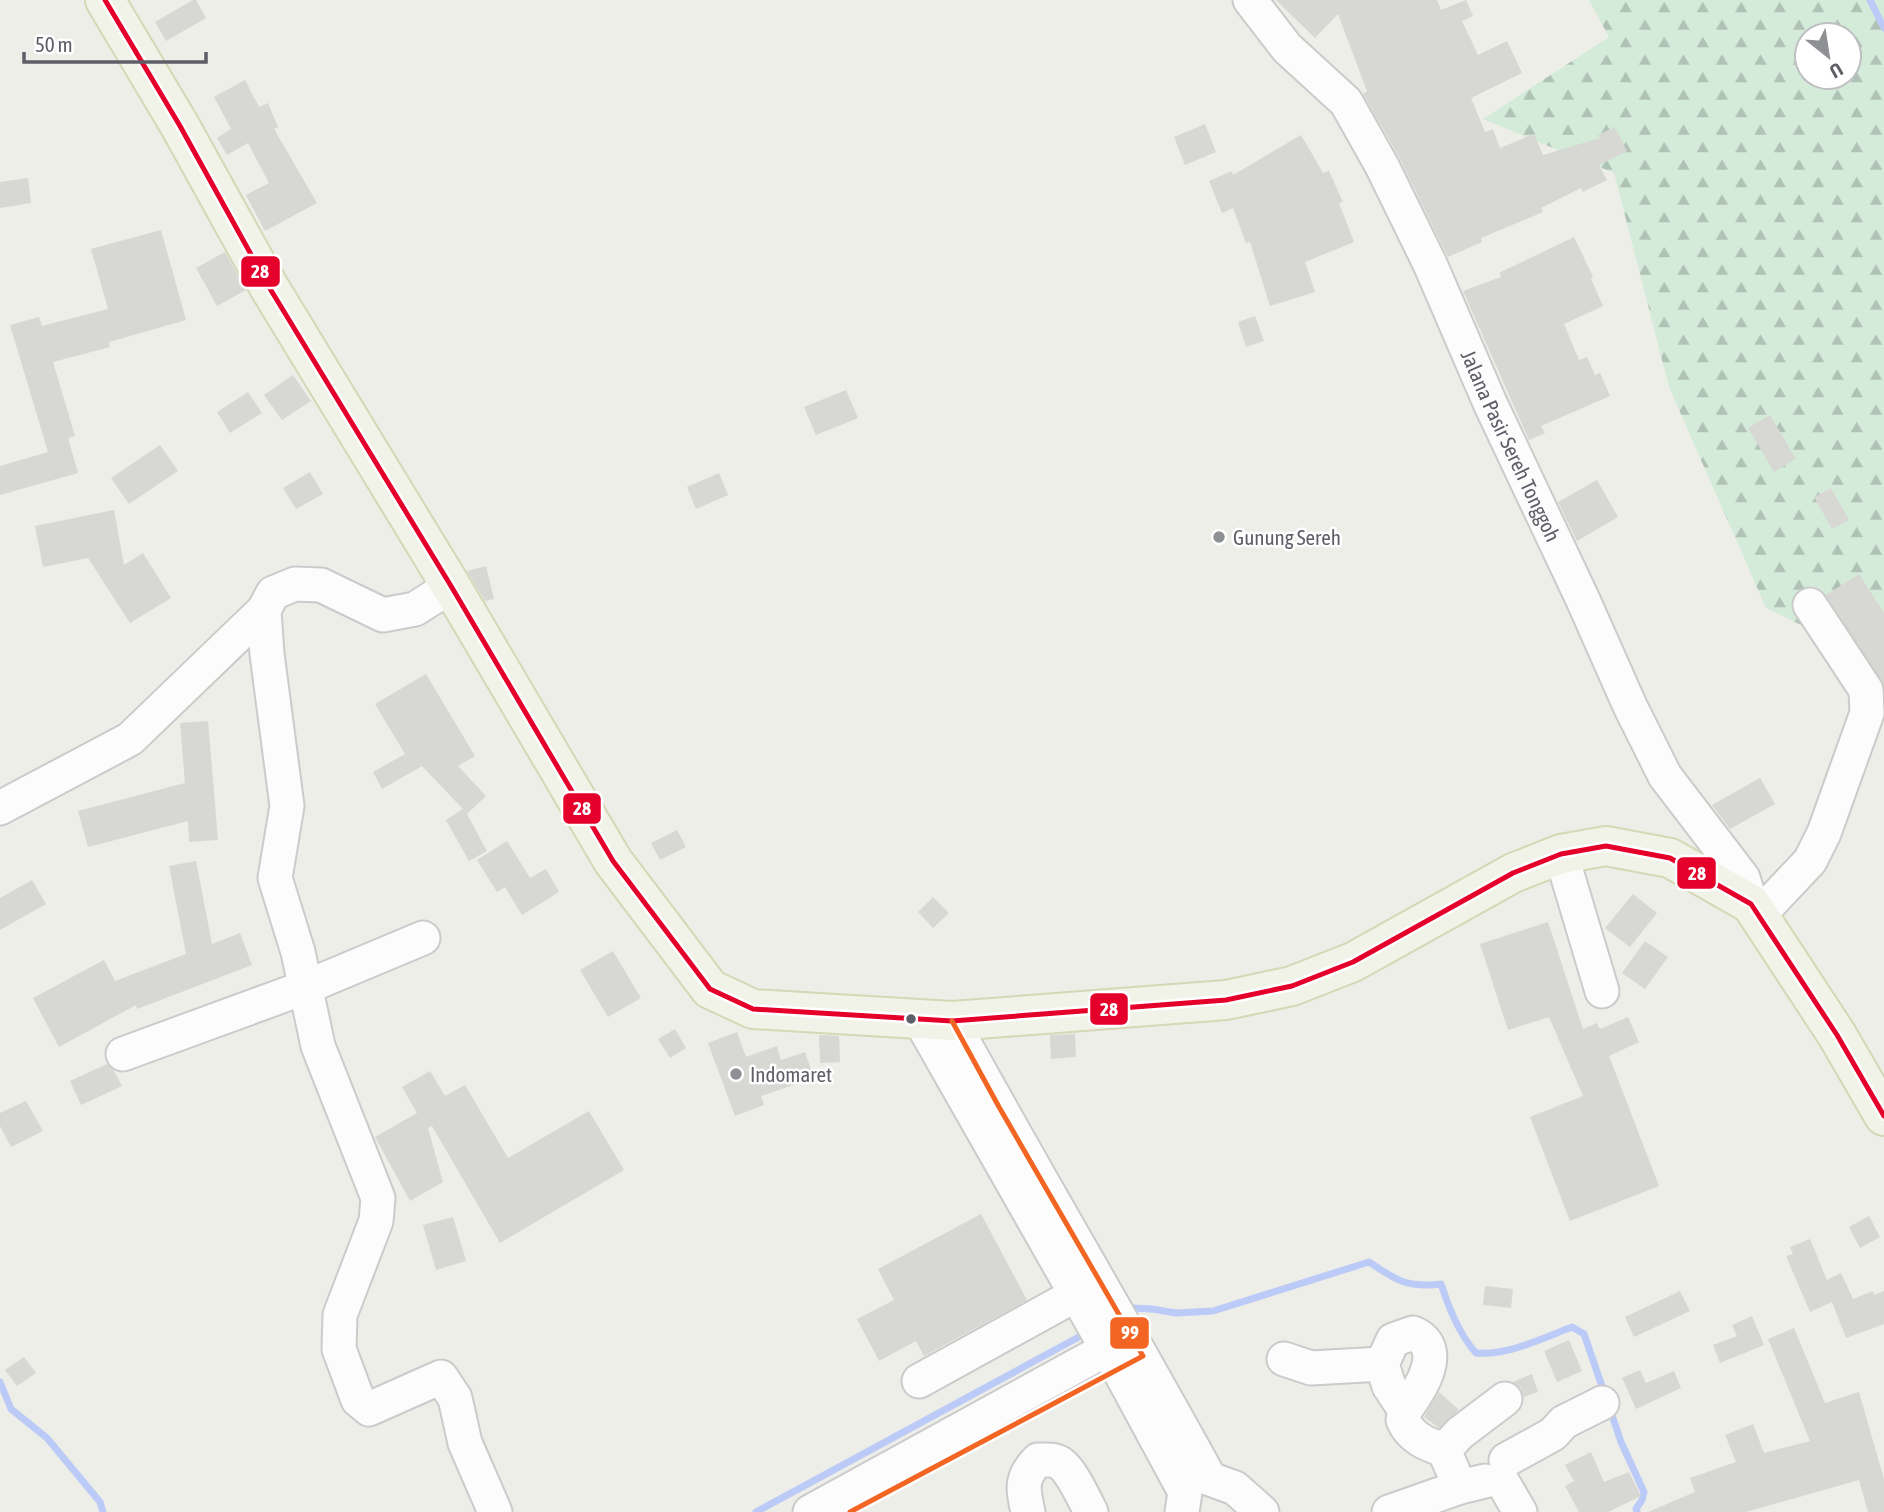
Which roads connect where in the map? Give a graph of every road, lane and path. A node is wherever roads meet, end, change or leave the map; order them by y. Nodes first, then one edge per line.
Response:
1 (105, 0) edge
2 (1250, 0) edge
3 (451, 586) junction
4 (1810, 605) dead end
5 (264, 610) junction
6 (0, 808) edge
7 (1561, 854) junction
8 (1755, 909) junction
9 (423, 938) dead end
10 (306, 987) junction
11 (1602, 991) dead end
12 (936, 1021) junction
13 (123, 1055) dead end
14 (1884, 1116) edge
15 (1077, 1294) junction
16 (1125, 1352) junction
17 (1284, 1359) dead end
18 (1382, 1364) junction
19 (919, 1381) dead end
20 (1505, 1399) dead end
21 (1601, 1403) dead end
22 (1405, 1410) junction
23 (1444, 1450) junction
24 (1488, 1477) junction
25 (1192, 1494) edge
26 (495, 1512) edge
27 (810, 1512) edge
28 (850, 1512) edge
29 (1028, 1512) edge
30 (1091, 1512) edge
31 (1262, 1512) edge
32 (1389, 1512) edge
33 (1520, 1512) edge

1 - 3 main road
2 - 8 street, Jalana Pasir Sereh Tonggoh
3 - 5 street
3 - 12 main road
4 - 8 street
5 - 6 street
5 - 10 street
7 - 8 main road
7 - 11 street
7 - 12 main road
8 - 14 main road
9 - 10 street
10 - 13 street
10 - 26 street
12 - 15 street
12 - 16 street
15 - 16 street
15 - 19 street
16 - 25 street
16 - 27 street
16 - 28 street
17 - 18 street
18 - 22 street
18 - 22 street
20 - 23 street
21 - 24 street
22 - 23 street
23 - 24 street
24 - 32 street
24 - 33 street
25 - 31 street
29 - 30 street

